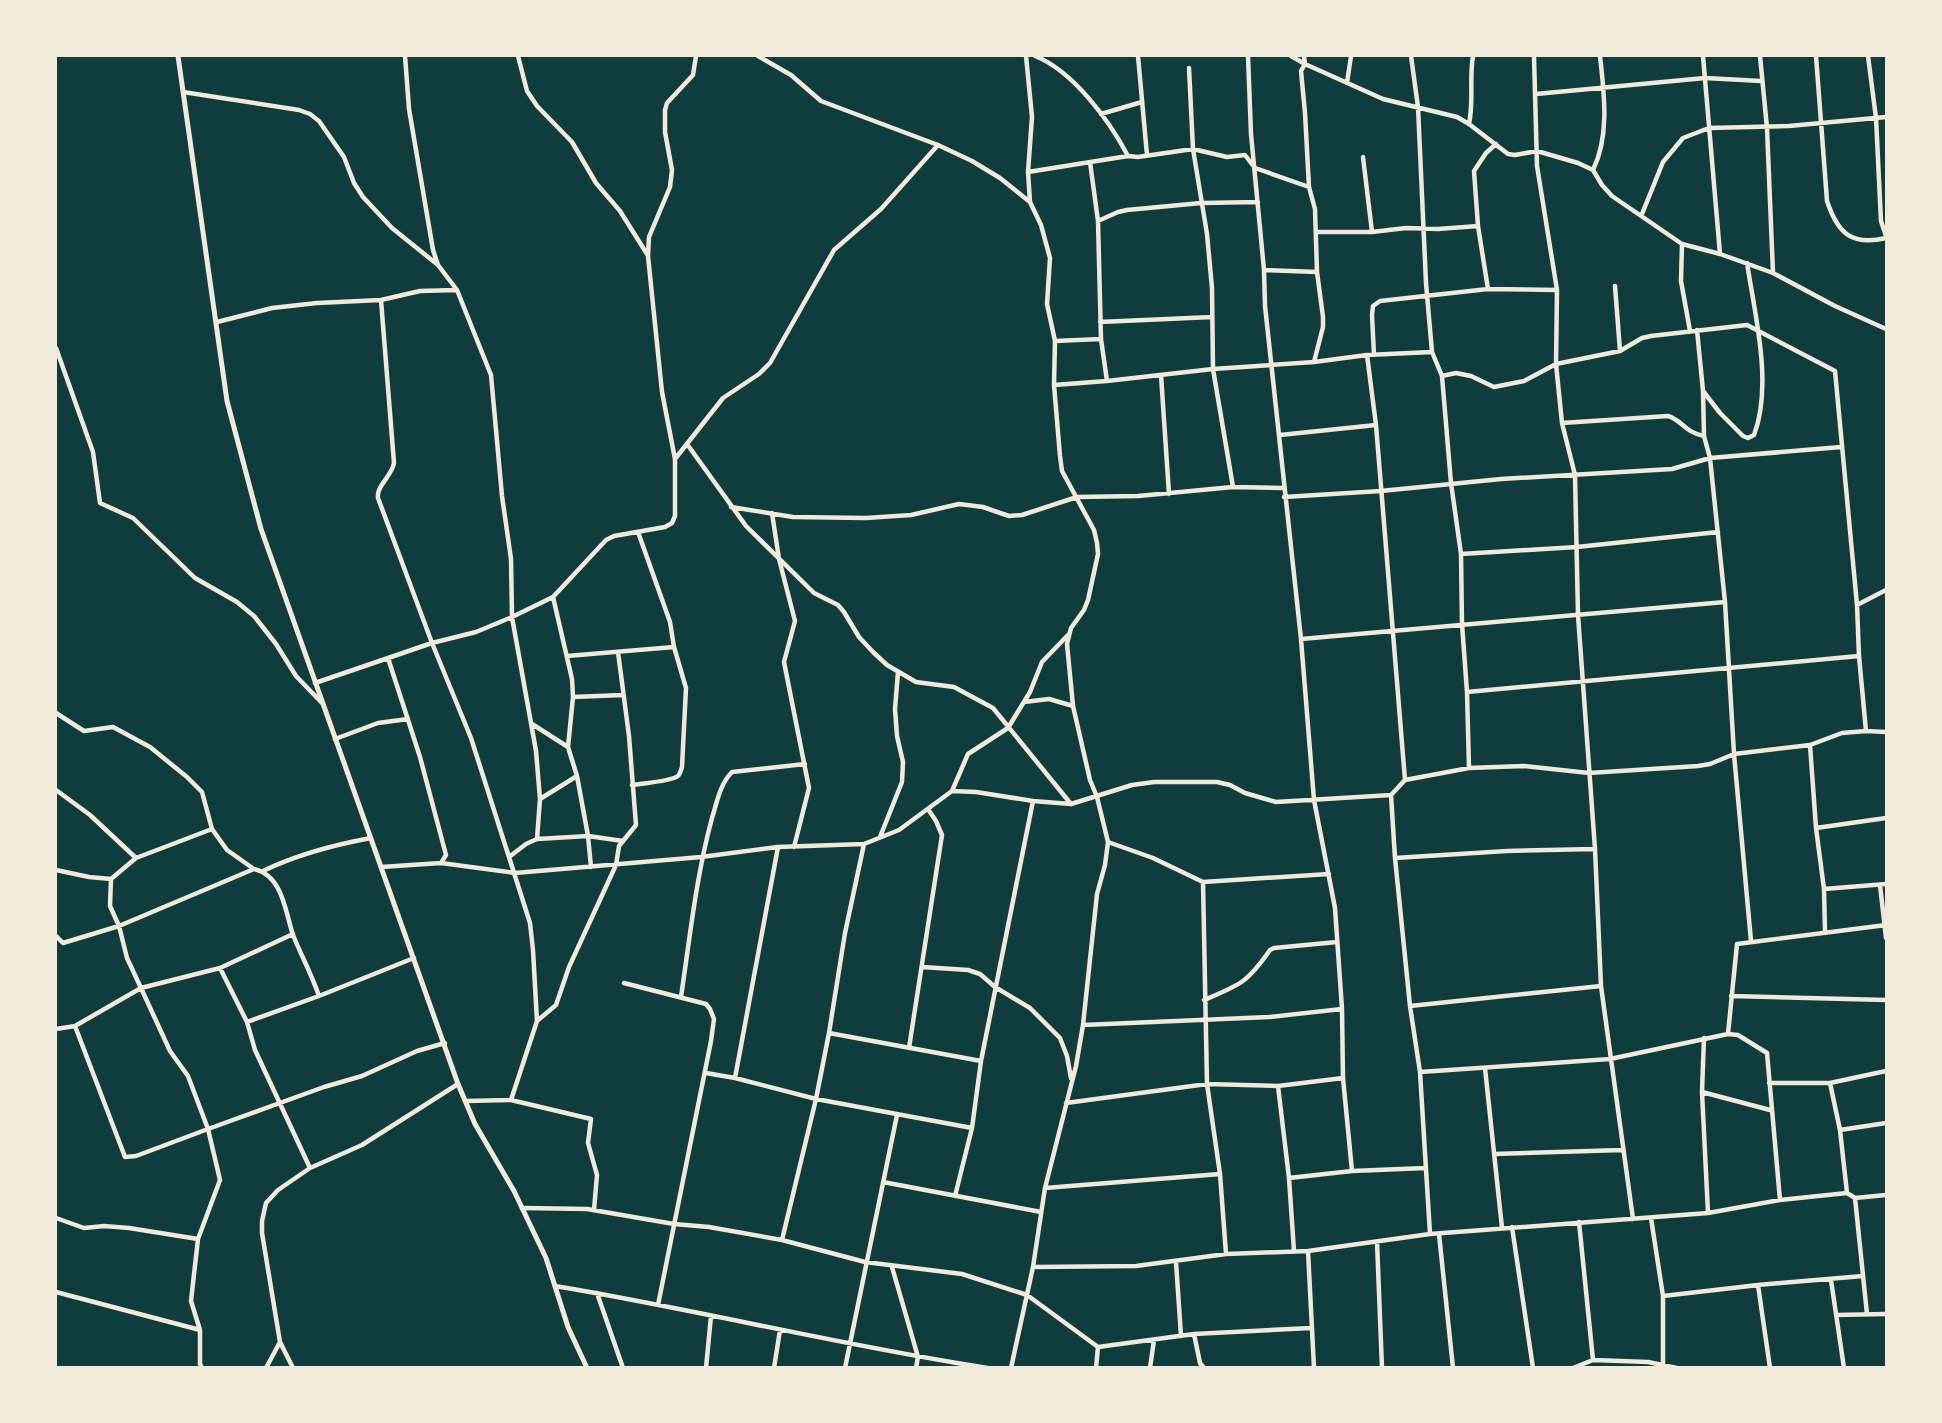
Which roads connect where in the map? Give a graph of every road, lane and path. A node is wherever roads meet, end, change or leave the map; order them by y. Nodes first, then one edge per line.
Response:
1 (178, 56) edge
2 (405, 56) edge
3 (518, 56) edge
4 (696, 56) edge
5 (758, 56) edge
6 (1026, 56) edge
7 (1035, 56) edge
8 (1138, 56) edge
9 (1248, 56) edge
10 (1292, 56) edge
11 (1304, 56) edge
12 (1351, 56) edge
13 (1411, 56) edge
14 (1473, 56) edge
15 (1534, 56) edge
16 (1600, 56) edge
17 (1703, 56) edge
18 (1760, 56) edge
19 (1816, 56) edge
20 (1868, 56) edge
21 (1305, 64) junction
22 (1189, 68) dead end
23 (1705, 78) junction
24 (1761, 81) junction
25 (1347, 83) junction
26 (1604, 88) junction
27 (183, 92) junction
28 (1536, 94) junction
29 (1142, 102) junction
30 (1418, 107) junction
31 (1101, 114) junction
32 (1887, 117) edge
33 (1876, 118) junction
34 (1469, 123) junction
35 (1822, 123) junction
36 (1709, 128) junction
37 (1767, 128) junction
38 (1496, 144) junction
39 (939, 145) junction
40 (1193, 149) junction
41 (1537, 151) junction
42 (1147, 155) junction
43 (1128, 156) junction
44 (1363, 157) dead end
45 (1090, 162) junction
46 (1255, 168) junction
47 (1593, 170) junction
48 (1028, 172) junction
49 (1309, 187) junction
50 (1030, 202) junction
51 (1258, 202) junction
52 (1201, 203) junction
53 (1642, 214) junction
54 (1098, 221) junction
55 (1478, 226) junction
56 (1424, 229) junction
57 (1316, 232) junction
58 (1372, 232) junction
59 (1887, 237) edge
60 (1682, 244) junction
61 (1720, 254) junction
62 (648, 256) junction
63 (1747, 263) junction
64 (438, 265) junction
65 (1264, 270) junction
66 (1317, 272) junction
67 (1773, 273) junction
68 (1616, 286) dead end
69 (1488, 289) junction
70 (457, 290) junction
71 (1557, 290) junction
72 (1428, 296) junction
73 (381, 300) junction
74 (1212, 317) junction
75 (216, 322) junction
76 (1100, 322) junction
77 (1887, 329) edge
78 (1697, 330) junction
79 (1758, 330) junction
80 (1690, 331) junction
81 (1101, 339) junction
82 (1055, 341) junction
83 (56, 351) edge
84 (1620, 351) junction
85 (1432, 352) junction
86 (1367, 355) junction
87 (1374, 355) junction
88 (1314, 362) junction
89 (1556, 364) junction
90 (1271, 366) junction
91 (1213, 369) junction
92 (1161, 375) junction
93 (1442, 376) junction
94 (1107, 381) junction
95 (1054, 385) junction
96 (1703, 391) junction
97 (1562, 423) junction
98 (1376, 425) junction
99 (1280, 435) junction
100 (1704, 436) junction
101 (687, 444) junction
102 (1841, 447) junction
103 (1710, 458) junction
104 (675, 459) junction
105 (1575, 475) junction
106 (1450, 483) junction
107 (1233, 487) junction
108 (1283, 488) junction
109 (1381, 491) junction
110 (1169, 494) junction
111 (1077, 497) junction
112 (1284, 497) junction
113 (731, 507) junction
114 (772, 513) junction
115 (638, 532) junction
116 (1718, 532) junction
117 (1577, 547) junction
118 (1461, 554) junction
119 (779, 559) junction
120 (1887, 590) edge
121 (553, 597) junction
122 (1725, 602) junction
123 (1857, 605) junction
124 (1578, 615) junction
125 (512, 617) junction
126 (1462, 624) junction
127 (1392, 630) junction
128 (1068, 634) junction
129 (1301, 639) junction
130 (432, 643) junction
131 (674, 647) junction
132 (618, 652) junction
133 (567, 656) junction
134 (1859, 656) junction
135 (388, 657) junction
136 (1728, 666) junction
137 (898, 672) junction
138 (315, 683) junction
139 (1581, 683) junction
140 (1467, 692) junction
141 (623, 695) junction
142 (573, 697) junction
143 (1024, 702) junction
144 (322, 703) junction
145 (1073, 706) junction
146 (56, 713) edge
147 (408, 719) junction
148 (532, 724) junction
149 (1008, 728) junction
150 (1866, 731) junction
151 (1887, 732) edge
152 (335, 739) junction
153 (1810, 745) junction
154 (568, 747) junction
155 (1734, 754) junction
156 (805, 764) junction
157 (1469, 768) junction
158 (1589, 773) junction
159 (577, 776) junction
160 (1405, 780) junction
161 (632, 785) junction
162 (56, 790) edge
163 (952, 791) junction
164 (1391, 795) junction
165 (1097, 797) junction
166 (540, 798) junction
167 (1314, 800) junction
168 (1033, 801) junction
169 (1071, 804) junction
170 (928, 809) junction
171 (1887, 818) edge
172 (1816, 828) junction
173 (212, 829) junction
174 (588, 836) junction
175 (880, 837) junction
176 (371, 838) junction
177 (537, 839) junction
178 (623, 841) junction
179 (1108, 842) junction
180 (864, 844) junction
181 (778, 847) junction
182 (794, 847) junction
183 (1595, 849) junction
184 (509, 857) junction
185 (701, 857) junction
186 (136, 858) junction
187 (1395, 858) junction
188 (441, 863) junction
189 (616, 865) junction
190 (381, 867) junction
191 (591, 867) junction
192 (254, 869) junction
193 (56, 870) edge
194 (263, 871) junction
195 (515, 873) junction
196 (1329, 874) junction
197 (111, 879) junction
198 (1203, 882) junction
199 (1887, 884) edge
200 (1880, 885) junction
201 (1824, 889) junction
202 (1886, 925) edge
203 (119, 926) junction
204 (1825, 932) junction
205 (293, 934) junction
206 (56, 936) edge
207 (1887, 938) edge
208 (1337, 942) junction
209 (1751, 942) junction
210 (414, 958) junction
211 (922, 967) junction
212 (220, 968) junction
213 (624, 983) dead end
214 (1601, 986) junction
215 (995, 987) junction
216 (141, 988) junction
217 (319, 996) junction
218 (1731, 996) junction
219 (681, 997) junction
220 (1887, 999) edge
221 (1204, 1000) junction
222 (1410, 1006) junction
223 (1342, 1009) junction
224 (1204, 1020) junction
225 (537, 1021) junction
226 (247, 1022) junction
227 (1083, 1025) junction
228 (75, 1026) junction
229 (56, 1029) edge
230 (829, 1033) junction
231 (1728, 1034) junction
232 (1704, 1038) junction
233 (445, 1043) junction
234 (909, 1048) junction
235 (1610, 1059) junction
236 (981, 1060) junction
237 (1485, 1068) junction
238 (1887, 1071) edge
239 (1420, 1072) junction
240 (706, 1073) junction
241 (735, 1078) junction
242 (1071, 1078) junction
243 (1343, 1078) junction
244 (1769, 1083) junction
245 (1830, 1083) junction
246 (459, 1084) junction
247 (1207, 1084) junction
248 (1278, 1086) junction
249 (1702, 1092) junction
250 (816, 1099) junction
251 (511, 1100) junction
252 (466, 1101) junction
253 (281, 1103) junction
254 (1066, 1103) junction
255 (1770, 1110) junction
256 (897, 1115) junction
257 (1887, 1123) edge
258 (972, 1128) junction
259 (208, 1129) junction
260 (1840, 1130) junction
261 (1622, 1149) junction
262 (1494, 1154) junction
263 (310, 1168) junction
264 (1426, 1168) junction
265 (1352, 1171) junction
266 (1220, 1174) junction
267 (1289, 1178) junction
268 (883, 1182) junction
269 (1045, 1188) junction
270 (1847, 1193) junction
271 (1887, 1195) edge
272 (955, 1196) junction
273 (1855, 1198) junction
274 (1780, 1200) junction
275 (522, 1208) junction
276 (594, 1210) junction
277 (1041, 1212) junction
278 (1708, 1213) junction
279 (56, 1218) edge
280 (1651, 1218) junction
281 (1634, 1219) junction
282 (1579, 1222) junction
283 (674, 1224) junction
284 (1512, 1227) junction
285 (1502, 1228) junction
286 (1430, 1234) junction
287 (1439, 1234) junction
288 (198, 1239) junction
289 (782, 1240) junction
290 (1377, 1242) junction
291 (1294, 1251) junction
292 (1308, 1251) junction
293 (1226, 1254) junction
294 (865, 1262) junction
295 (1176, 1262) junction
296 (892, 1267) junction
297 (1033, 1267) junction
298 (1863, 1276) junction
299 (1831, 1280) junction
300 (1758, 1285) junction
301 (555, 1286) junction
302 (56, 1292) edge
303 (597, 1293) junction
304 (1027, 1295) junction
305 (1663, 1296) junction
306 (658, 1305) junction
307 (1867, 1314) junction
308 (1887, 1314) edge
309 (1836, 1315) junction
310 (711, 1316) junction
311 (1311, 1328) junction
312 (200, 1330) junction
313 (780, 1330) junction
314 (1194, 1334) junction
315 (1182, 1336) junction
316 (1155, 1340) junction
317 (280, 1342) junction
318 (850, 1342) junction
319 (1098, 1347) junction
320 (918, 1357) junction
321 (1593, 1360) junction
322 (1663, 1364) junction
323 (199, 1366) edge
324 (267, 1368) edge
325 (293, 1368) edge
326 (587, 1368) edge
327 (623, 1368) edge
328 (706, 1368) edge
329 (774, 1368) edge
330 (845, 1368) edge
331 (916, 1368) edge
332 (988, 1368) edge
333 (1011, 1368) edge
334 (1096, 1368) edge
335 (1150, 1368) edge
336 (1204, 1368) edge
337 (1314, 1368) edge
338 (1382, 1368) edge
339 (1453, 1368) edge
340 (1533, 1368) edge
341 (1573, 1368) edge
342 (1677, 1368) edge
343 (1770, 1368) edge
344 (1844, 1368) edge

1 - 27 street
2 - 64 street
3 - 62 street
4 - 62 street
5 - 39 street
6 - 48 street
7 - 31 street
8 - 29 street
9 - 46 street
10 - 21 street
11 - 21 street
12 - 25 street
13 - 30 street
14 - 34 street
15 - 28 street
16 - 26 street
17 - 23 street
18 - 24 street
19 - 35 street
20 - 33 street
21 - 25 street
21 - 49 street
22 - 40 street
23 - 24 street
23 - 26 street
23 - 36 street
24 - 37 street
25 - 30 street
26 - 28 street
26 - 47 street
27 - 64 street
27 - 75 street
28 - 41 street
29 - 31 street
29 - 42 street
30 - 34 street
30 - 56 street
31 - 43 street
32 - 33 street
33 - 35 street
33 - 59 street
34 - 38 street
35 - 37 street
35 - 59 street
36 - 37 street
36 - 53 street
36 - 61 street
37 - 67 street
38 - 41 street
38 - 55 street
39 - 50 street
39 - 101 street
40 - 42 street
40 - 46 street
40 - 52 street
41 - 47 street
41 - 71 street
42 - 43 street
43 - 45 street
44 - 58 street
45 - 48 street
45 - 54 street
46 - 49 street
46 - 51 street
47 - 53 street
48 - 50 street
49 - 57 street
50 - 82 street
51 - 52 street
51 - 65 street
52 - 54 street
52 - 74 street
53 - 60 street
54 - 76 street
55 - 56 street
55 - 69 street
56 - 58 street
56 - 72 street
57 - 58 street
57 - 66 street
60 - 61 street
60 - 80 street
61 - 63 street
62 - 104 street
63 - 67 street
63 - 79 street
64 - 70 street
65 - 66 street
65 - 90 street
66 - 88 street
67 - 77 street
68 - 84 street
69 - 71 street
69 - 72 street
70 - 73 street
70 - 125 street
71 - 89 street
72 - 85 street
72 - 87 street
73 - 75 street
73 - 130 street
74 - 76 street
74 - 91 street
75 - 138 street
76 - 81 street
78 - 79 street
78 - 80 street
78 - 96 street
79 - 96 street
79 - 102 street
80 - 84 street
81 - 82 street
81 - 94 street
82 - 95 street
83 - 144 street
84 - 89 street
85 - 87 street
85 - 93 street
86 - 87 street
86 - 88 street
86 - 98 street
88 - 90 street
89 - 93 street
89 - 97 street
90 - 91 street
90 - 99 street
91 - 92 street
91 - 107 street
92 - 94 street
92 - 110 street
93 - 106 street
94 - 95 street
95 - 111 street
96 - 100 street
97 - 100 street
97 - 105 street
98 - 99 street
98 - 109 street
99 - 108 street
100 - 103 street
101 - 104 street
101 - 113 street
102 - 103 street
102 - 123 street
103 - 105 street
103 - 116 street
104 - 115 street
105 - 106 street
105 - 117 street
106 - 109 street
106 - 118 street
107 - 108 street
107 - 110 street
108 - 112 street
109 - 112 street
109 - 127 street
110 - 111 street
111 - 114 street
111 - 128 street
112 - 129 street
113 - 114 street
113 - 119 street
114 - 119 street
115 - 121 street
115 - 131 street
116 - 117 street
116 - 122 street
117 - 118 street
117 - 124 street
118 - 126 street
119 - 137 street
119 - 156 street
120 - 123 street
121 - 125 street
121 - 133 street
122 - 124 street
122 - 136 street
123 - 134 street
124 - 126 street
124 - 139 street
125 - 130 street
125 - 148 street
126 - 127 street
126 - 140 street
127 - 129 street
127 - 160 street
128 - 143 street
128 - 145 street
129 - 167 street
130 - 135 street
130 - 184 street
131 - 132 street
131 - 161 street
132 - 133 street
132 - 141 street
133 - 142 street
134 - 136 street
134 - 150 street
135 - 138 street
135 - 147 street
136 - 139 street
136 - 155 street
137 - 149 street
137 - 175 street
138 - 144 street
139 - 140 street
139 - 158 street
140 - 157 street
141 - 142 street
141 - 161 street
142 - 154 street
143 - 145 street
143 - 149 street
144 - 152 street
145 - 165 street
146 - 173 street
147 - 152 street
147 - 188 street
148 - 154 street
148 - 166 street
149 - 163 street
149 - 169 street
150 - 151 street
150 - 153 street
152 - 176 street
153 - 155 street
153 - 172 street
154 - 159 street
155 - 158 street
155 - 209 street
156 - 182 street
156 - 185 street
157 - 158 street
157 - 160 street
158 - 183 street
159 - 166 street
159 - 174 street
160 - 164 street
161 - 178 street
162 - 186 street
163 - 168 street
163 - 170 street
164 - 167 street
164 - 187 street
165 - 167 street
165 - 169 street
165 - 179 street
166 - 177 street
167 - 196 street
168 - 169 street
168 - 215 street
170 - 175 street
170 - 211 street
171 - 172 street
172 - 201 street
173 - 186 street
173 - 192 street
174 - 177 street
174 - 178 street
174 - 191 street
175 - 180 street
176 - 190 street
176 - 194 street
177 - 184 street
178 - 189 street
179 - 198 street
179 - 227 street
180 - 182 street
180 - 230 street
181 - 182 street
181 - 185 street
181 - 241 street
183 - 187 street
183 - 214 street
184 - 195 street
185 - 189 street
185 - 219 street
186 - 197 street
187 - 222 street
188 - 190 street
188 - 195 street
189 - 191 street
189 - 225 street
190 - 210 street
191 - 195 street
192 - 194 street
192 - 203 street
193 - 197 street
194 - 205 street
195 - 225 street
196 - 198 street
196 - 208 street
197 - 203 street
198 - 221 street
199 - 200 street
200 - 201 street
200 - 202 street
201 - 204 street
202 - 204 street
202 - 207 street
203 - 206 street
203 - 216 street
204 - 209 street
205 - 212 street
205 - 217 street
208 - 221 street
208 - 223 street
209 - 218 street
210 - 217 street
210 - 233 street
211 - 215 street
211 - 234 street
212 - 216 street
212 - 226 street
213 - 219 street
214 - 222 street
214 - 235 street
215 - 236 street
215 - 242 street
216 - 228 street
216 - 259 street
217 - 226 street
218 - 220 street
218 - 231 street
219 - 240 street
221 - 224 street
222 - 239 street
223 - 224 street
223 - 243 street
224 - 227 street
224 - 247 street
225 - 251 street
226 - 253 street
227 - 242 street
228 - 229 street
228 - 259 street
230 - 234 street
230 - 250 street
231 - 232 street
231 - 244 street
232 - 235 street
232 - 249 street
233 - 246 street
233 - 253 street
234 - 236 street
235 - 237 street
235 - 261 street
236 - 258 street
237 - 239 street
237 - 262 street
238 - 245 street
239 - 264 street
240 - 241 street
240 - 283 street
241 - 250 street
242 - 254 street
243 - 248 street
243 - 265 street
244 - 245 street
244 - 255 street
245 - 260 street
246 - 252 street
246 - 263 street
247 - 248 street
247 - 254 street
247 - 266 street
248 - 267 street
249 - 255 street
249 - 278 street
250 - 256 street
250 - 289 street
251 - 252 street
251 - 276 street
252 - 275 street
253 - 259 street
253 - 263 street
254 - 269 street
255 - 274 street
256 - 258 street
256 - 268 street
257 - 260 street
258 - 272 street
259 - 288 street
260 - 270 street
261 - 262 street
261 - 281 street
262 - 285 street
263 - 317 street
264 - 265 street
264 - 286 street
265 - 267 street
266 - 269 street
266 - 293 street
267 - 291 street
268 - 272 street
268 - 294 street
269 - 277 street
270 - 273 street
270 - 274 street
271 - 273 street
272 - 277 street
273 - 298 street
274 - 278 street
275 - 276 street
275 - 301 street
276 - 283 street
277 - 297 street
278 - 280 street
279 - 288 street
280 - 281 street
280 - 305 street
281 - 282 street
282 - 284 street
282 - 321 street
283 - 289 street
283 - 306 street
284 - 285 street
284 - 340 street
285 - 287 street
286 - 287 street
286 - 290 street
287 - 339 street
288 - 312 street
289 - 294 street
290 - 292 street
290 - 338 street
291 - 292 street
291 - 293 street
292 - 311 street
293 - 295 street
294 - 296 street
294 - 318 street
295 - 297 street
295 - 315 street
296 - 304 street
296 - 320 street
297 - 304 street
298 - 299 street
298 - 307 street
299 - 300 street
299 - 309 street
300 - 305 street
300 - 343 street
301 - 303 street
301 - 326 street
302 - 312 street
303 - 306 street
303 - 327 street
304 - 319 street
304 - 333 street
305 - 322 street
306 - 310 street
307 - 308 street
307 - 309 street
309 - 344 street
310 - 313 street
310 - 328 street
311 - 314 street
311 - 337 street
312 - 323 street
313 - 318 street
313 - 329 street
314 - 315 street
314 - 336 street
315 - 316 street
316 - 319 street
316 - 335 street
317 - 324 street
317 - 325 street
318 - 320 street
318 - 330 street
319 - 334 street
320 - 331 street
320 - 332 street
321 - 322 street
321 - 341 street
322 - 342 street

